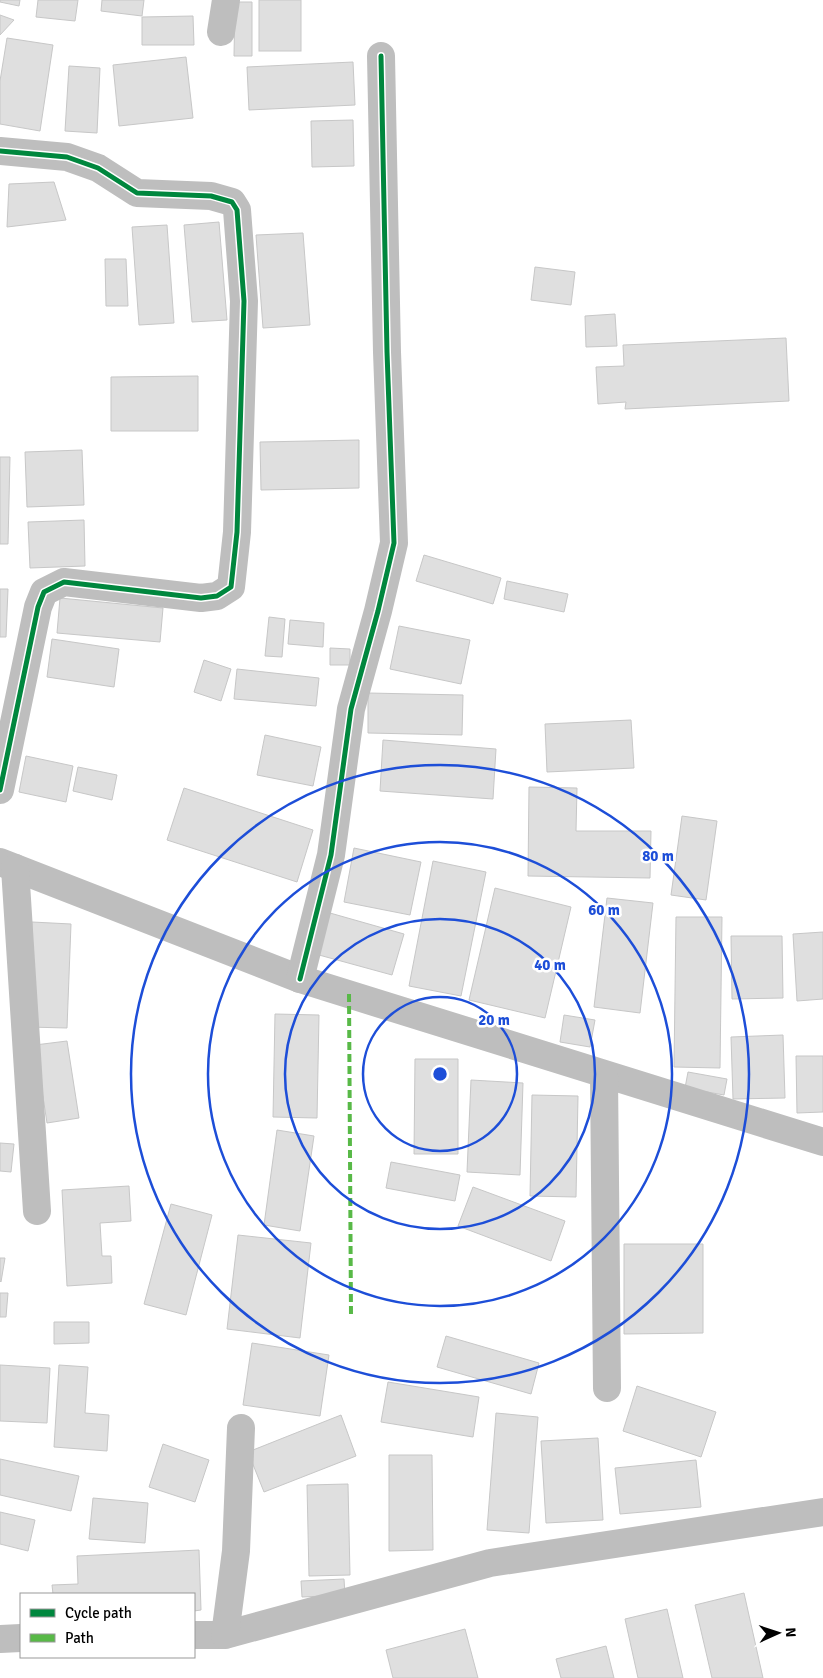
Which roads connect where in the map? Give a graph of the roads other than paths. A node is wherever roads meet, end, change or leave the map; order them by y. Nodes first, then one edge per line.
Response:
1 (226, 0) edge
2 (221, 32) dead end
3 (381, 56) dead end
4 (0, 151) edge
5 (0, 790) edge
6 (8, 865) edge
7 (300, 979) junction
8 (604, 1075) junction
9 (823, 1142) edge
10 (37, 1211) dead end
11 (607, 1388) dead end
12 (241, 1428) dead end
13 (823, 1512) edge
14 (195, 1635) edge
15 (225, 1635) junction
16 (20, 1638) edge
17 (0, 1639) edge

1 - 2 street
3 - 7 street
4 - 5 street
6 - 7 street
6 - 10 street
7 - 8 street
8 - 9 street
8 - 11 street
12 - 15 street
13 - 15 street
14 - 15 street
16 - 17 street

